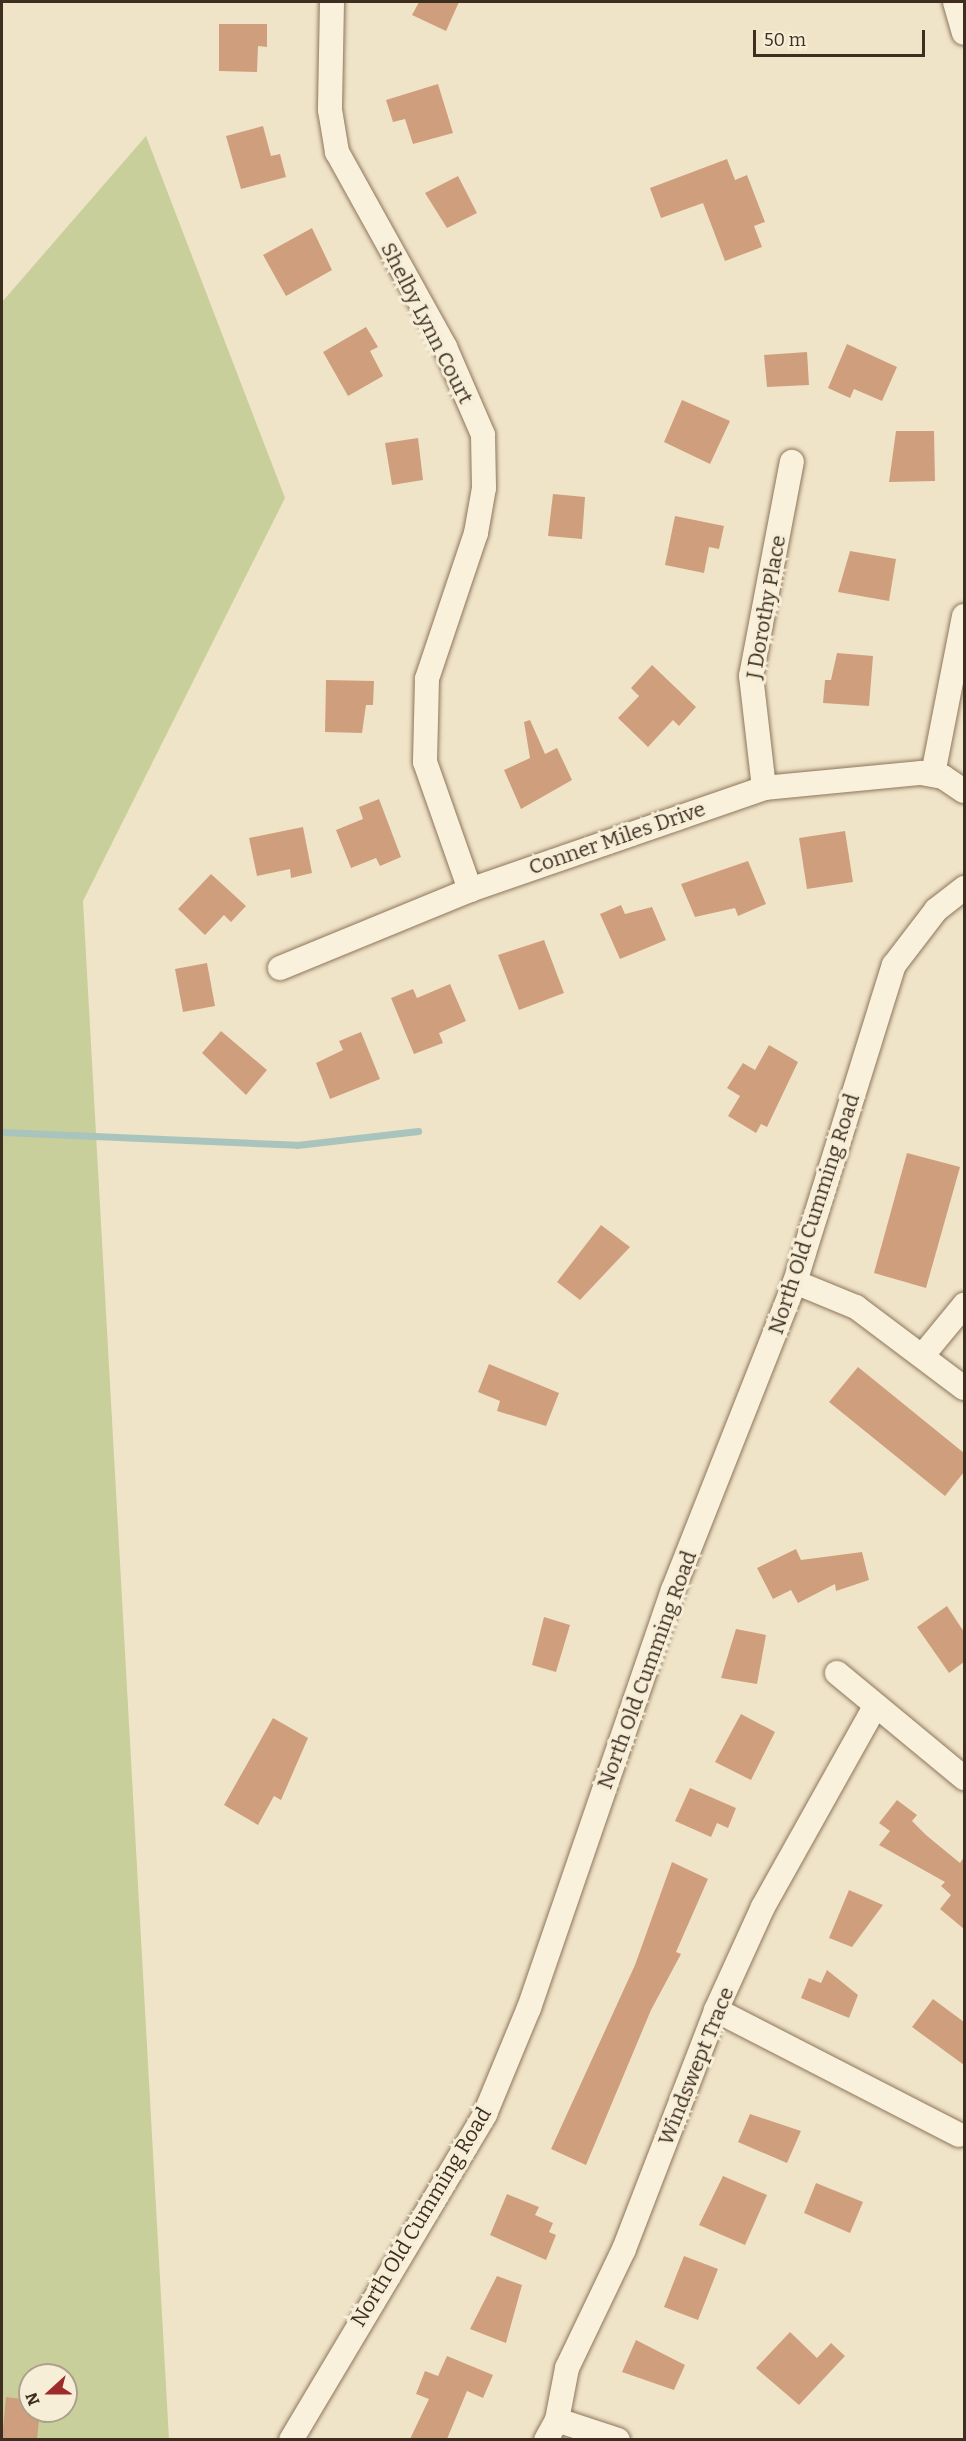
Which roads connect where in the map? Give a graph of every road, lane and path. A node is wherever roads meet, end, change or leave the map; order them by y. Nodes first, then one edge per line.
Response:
1 (332, 2) edge
2 (955, 2) edge
3 (964, 33) edge
4 (792, 462) dead end
5 (964, 616) edge
6 (933, 774) junction
7 (764, 788) junction
8 (964, 791) edge
9 (964, 888) edge
10 (470, 890) junction
11 (280, 968) dead end
12 (795, 1282) junction
13 (964, 1305) edge
14 (924, 1354) junction
15 (964, 1388) edge
16 (837, 1673) dead end
17 (876, 1705) junction
18 (964, 1778) edge
19 (717, 2010) junction
20 (959, 2135) dead end
21 (552, 2430) edge
22 (291, 2439) edge
23 (618, 2439) edge

1 - 10 street, Shelby Lynn Court
2 - 3 street
4 - 7 street, J Dorothy Place
5 - 6 street
6 - 7 street, Conner Miles Drive
6 - 8 street
7 - 10 street, Conner Miles Drive
9 - 12 street, North Old Cumming Road
10 - 11 street, Conner Miles Drive
12 - 14 street
12 - 22 street, North Old Cumming Road
13 - 14 street
14 - 15 street
16 - 17 street
17 - 18 street
17 - 19 street, Windswept Trace
19 - 20 street
19 - 21 street, Windswept Trace
21 - 23 street

